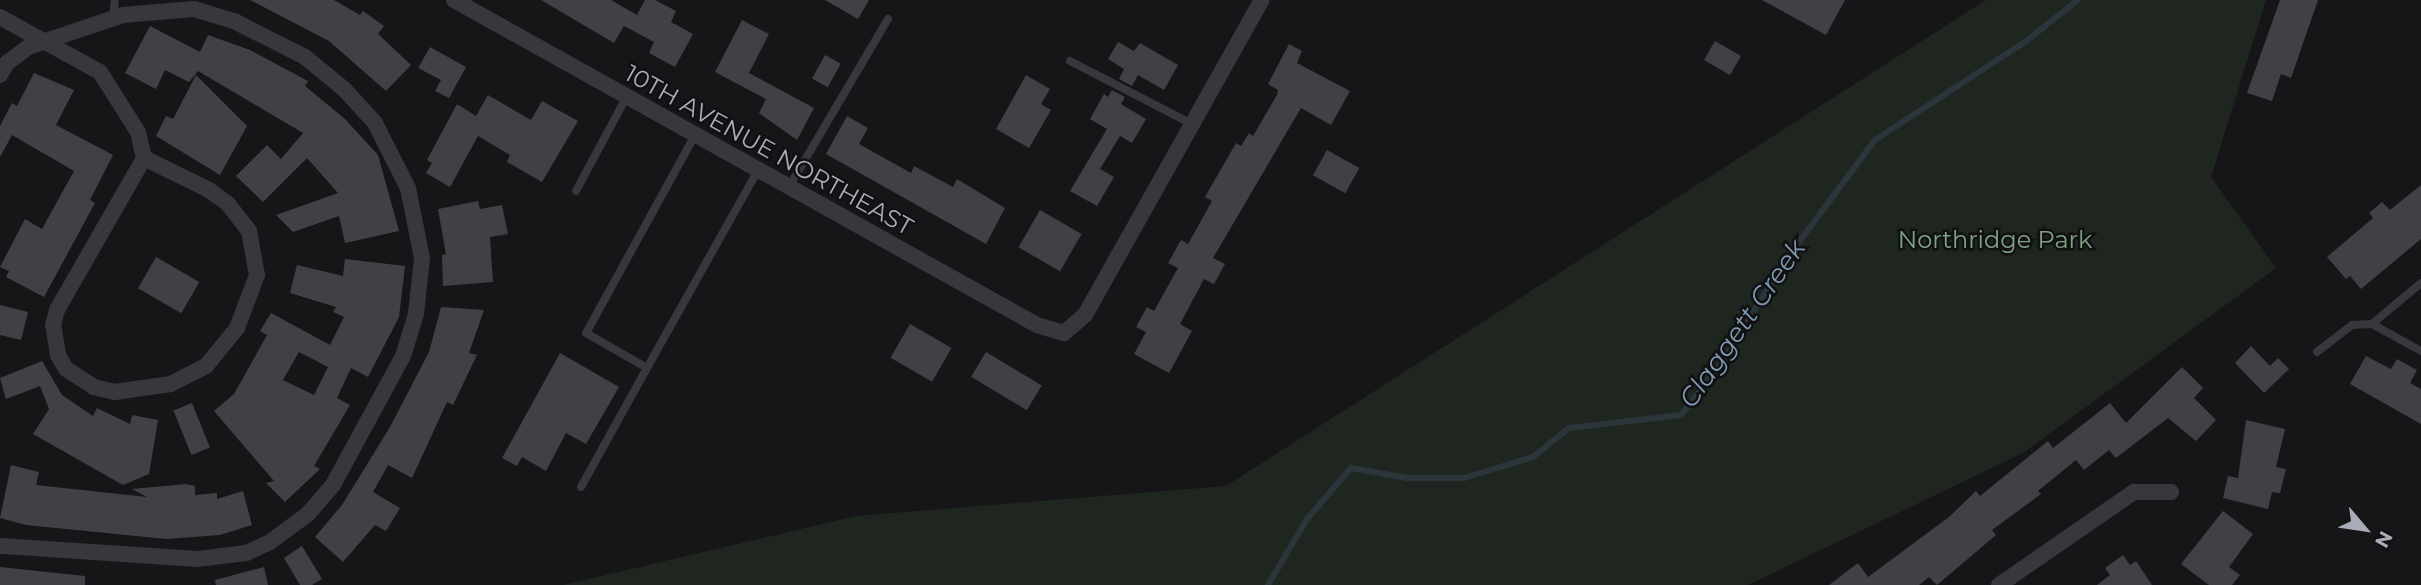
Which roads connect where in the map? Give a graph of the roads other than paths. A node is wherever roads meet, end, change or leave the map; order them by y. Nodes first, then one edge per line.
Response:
1 (115, 0) edge
2 (454, 0) edge
3 (1262, 0) edge
4 (0, 17) edge
5 (113, 18) junction
6 (888, 19) dead end
7 (44, 40) junction
8 (1070, 61) dead end
9 (0, 75) edge
10 (627, 96) junction
11 (1192, 124) junction
12 (695, 135) junction
13 (144, 158) junction
14 (758, 170) junction
15 (789, 187) junction
16 (576, 191) dead end
17 (2421, 282) edge
18 (2372, 324) junction
19 (2421, 351) edge
20 (2317, 352) dead end
21 (648, 368) junction
22 (581, 487) dead end
23 (2171, 492) dead end
24 (0, 546) edge
25 (1999, 585) edge

1 - 5 lane
2 - 10 street, 10TH AVENUE NORTHEAST
3 - 11 street
4 - 7 street
5 - 7 street
5 - 24 street
6 - 15 lane
7 - 9 street
7 - 13 street
8 - 11 lane
10 - 12 street, 10TH AVENUE NORTHEAST
10 - 16 lane
11 - 15 street, 10TH AVENUE NORTHEAST
12 - 14 street, 10TH AVENUE NORTHEAST
12 - 21 lane
13 - 13 street
14 - 15 street, 10TH AVENUE NORTHEAST
14 - 21 lane
17 - 18 lane
18 - 19 lane
18 - 20 lane
21 - 22 lane
23 - 25 street

